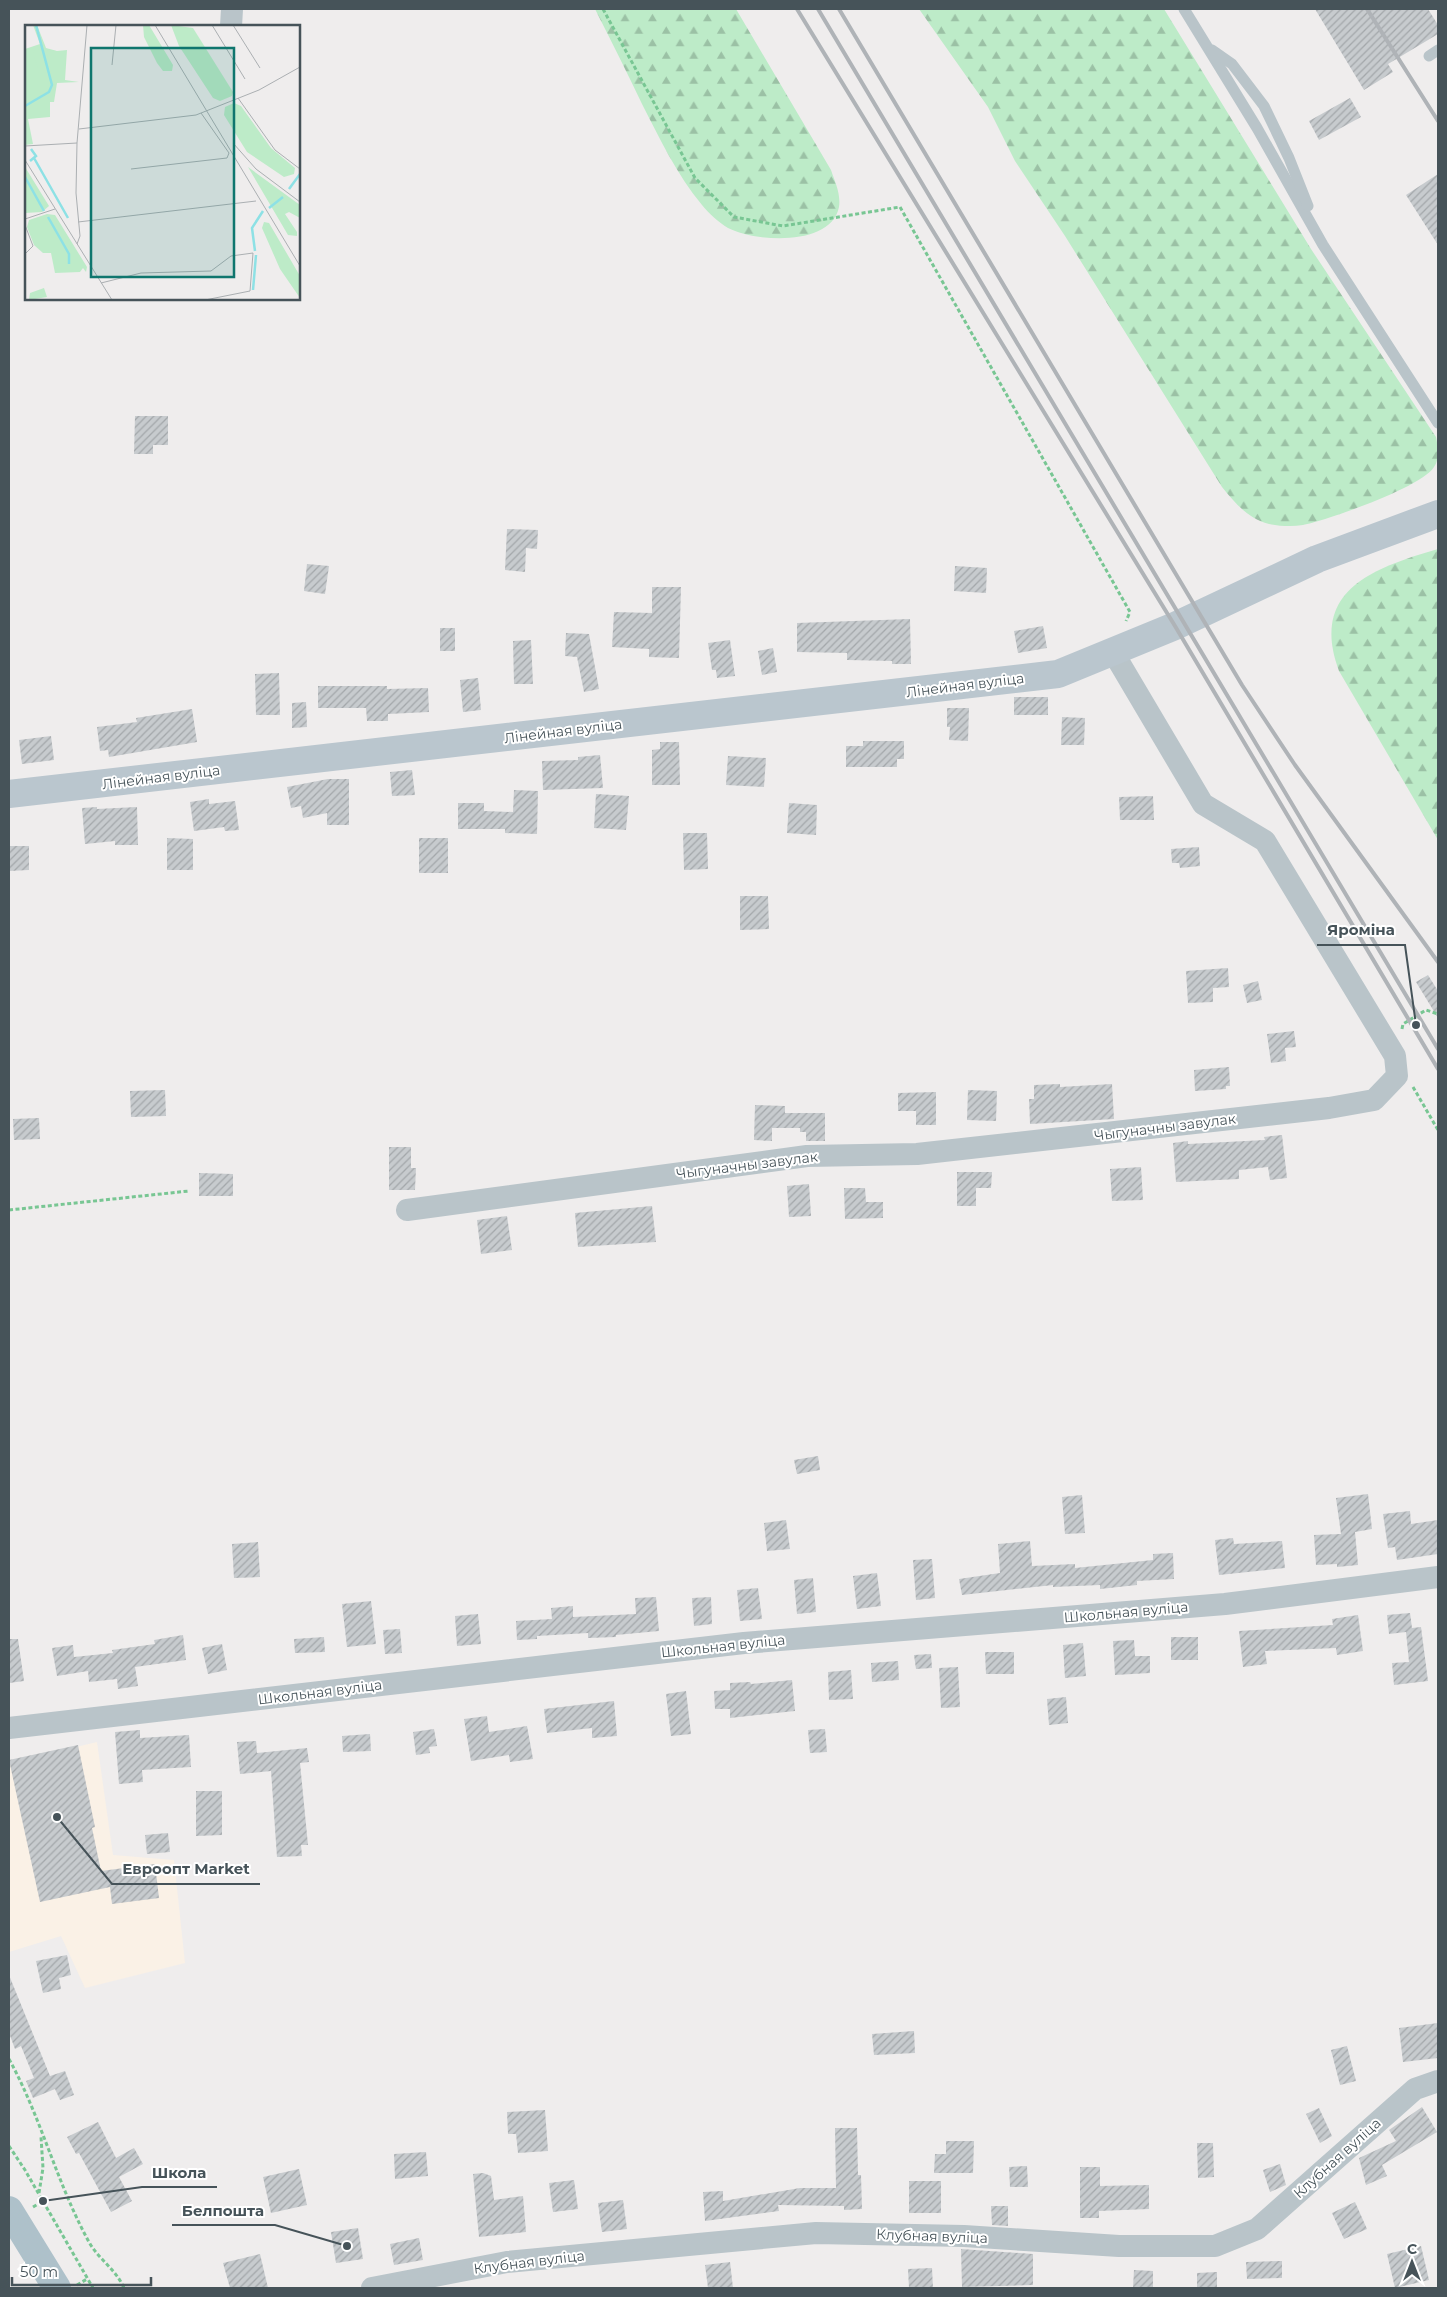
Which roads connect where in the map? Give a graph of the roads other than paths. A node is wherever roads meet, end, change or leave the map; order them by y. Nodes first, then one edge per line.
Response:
1 (232, 9) edge
2 (1184, 9) edge
3 (231, 25) edge
4 (1207, 46) junction
5 (1323, 245) junction
6 (1438, 423) edge
7 (1438, 514) edge
8 (1113, 652) junction
9 (9, 794) edge
10 (407, 1210) dead end
11 (1438, 1577) edge
12 (9, 1728) edge
13 (1438, 2080) edge
14 (13, 2227) edge
15 (432, 2283) edge
16 (57, 2288) edge
17 (372, 2288) edge

1 - 3 street
2 - 4 lane
4 - 5 lane
4 - 5 lane
5 - 6 lane
7 - 8 street, Лінейная вуліца
8 - 9 street, Лінейная вуліца
8 - 10 street, Чыгуначны завулак
11 - 12 street, Школьная вуліца
13 - 15 street, Клубная вуліца
14 - 16 main road
15 - 17 street, Клубная вуліца

